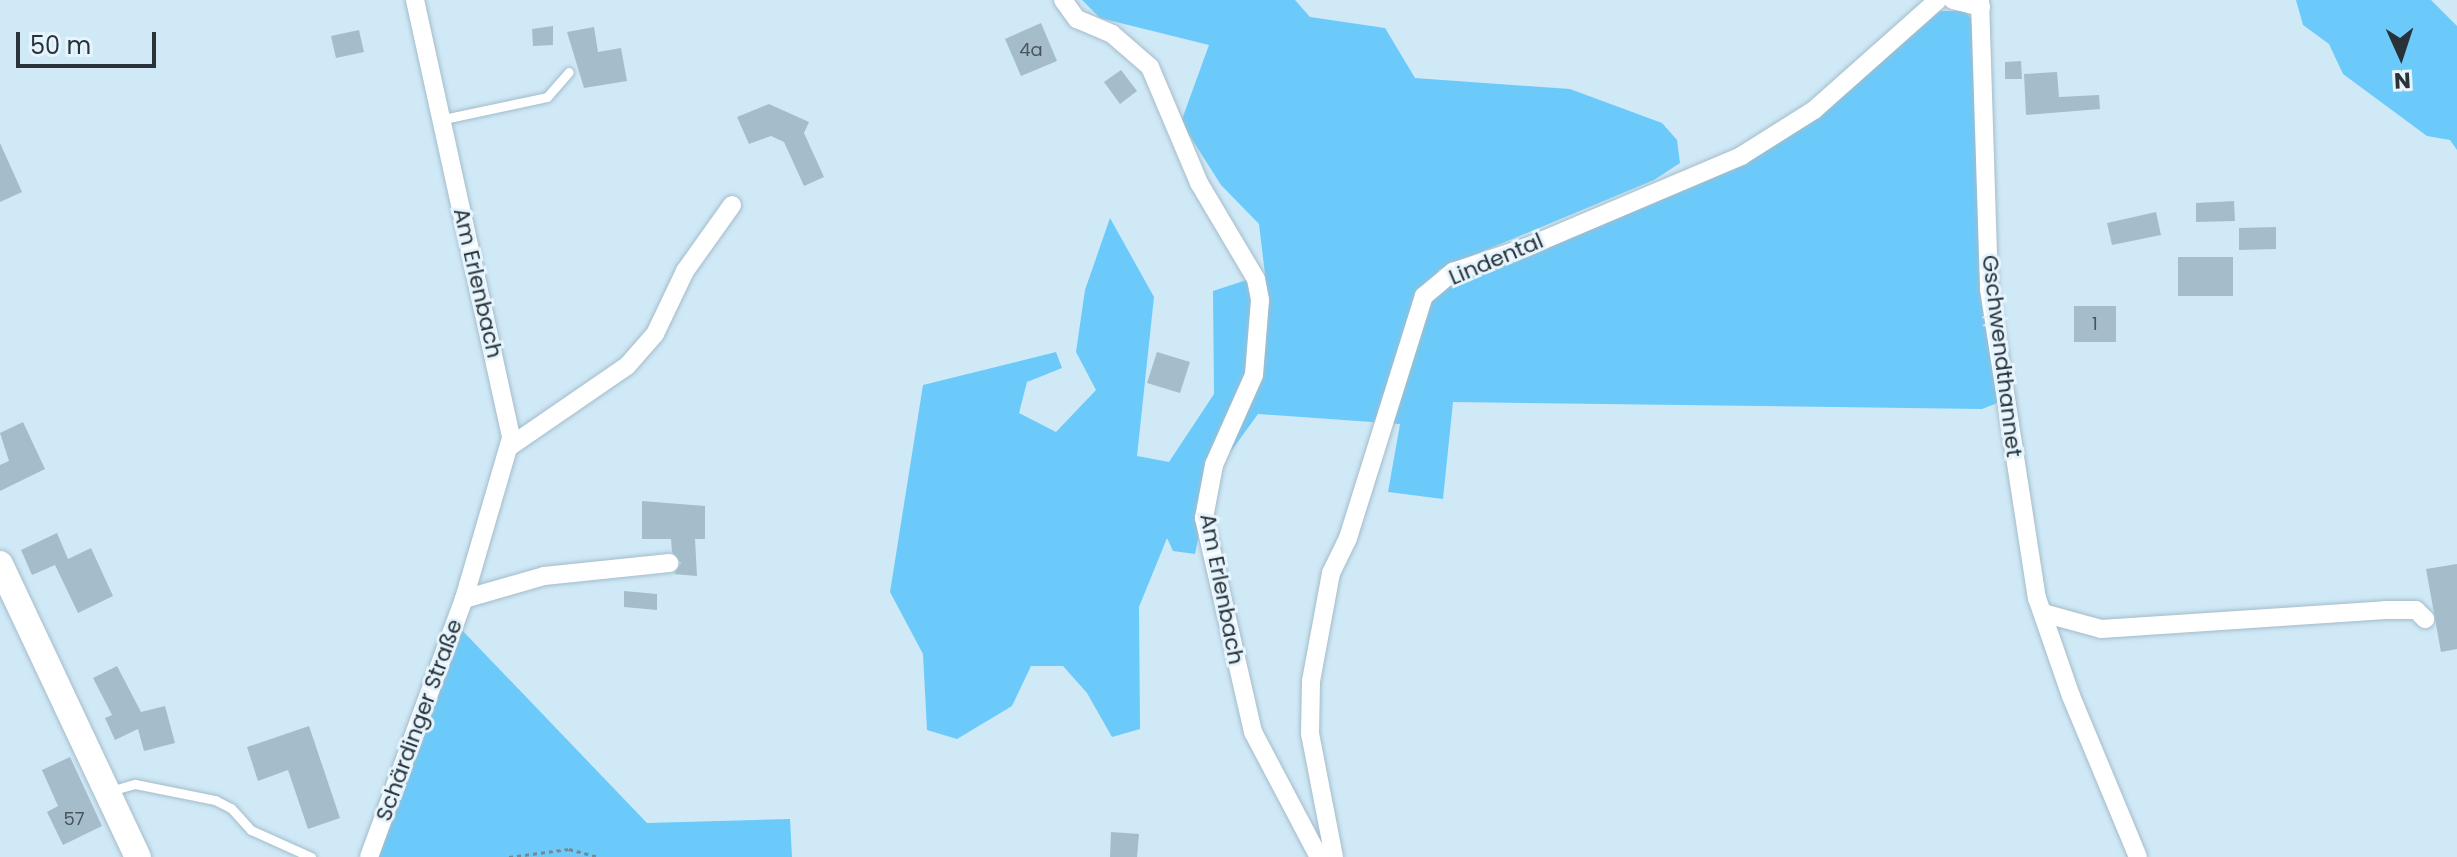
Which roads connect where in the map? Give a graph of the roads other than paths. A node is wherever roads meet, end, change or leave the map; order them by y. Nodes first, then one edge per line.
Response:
1 (415, 0) edge
2 (1063, 0) edge
3 (1938, 0) edge
4 (1953, 0) edge
5 (1981, 4) edge
6 (569, 72) dead end
7 (439, 120) junction
8 (732, 205) dead end
9 (509, 447) junction
10 (669, 563) dead end
11 (0, 564) edge
12 (464, 599) junction
13 (2043, 613) junction
14 (2425, 619) dead end
15 (107, 792) junction
16 (132, 856) edge
17 (311, 857) edge
18 (369, 857) edge
19 (1319, 857) edge
20 (1334, 857) edge
21 (2138, 857) edge

1 - 7 street, Am Erlenbach
2 - 19 street, Am Erlenbach
3 - 20 street, Lindental
4 - 5 street
5 - 13 street, Gschwendthannet
6 - 7 lane
7 - 9 street, Am Erlenbach
8 - 9 street
9 - 12 street, Am Erlenbach
10 - 12 street, Schärdinger Straße
11 - 15 main road
12 - 18 street, Schärdinger Straße
13 - 14 street
13 - 21 street, Gschwendthannet
15 - 16 main road
15 - 17 lane

